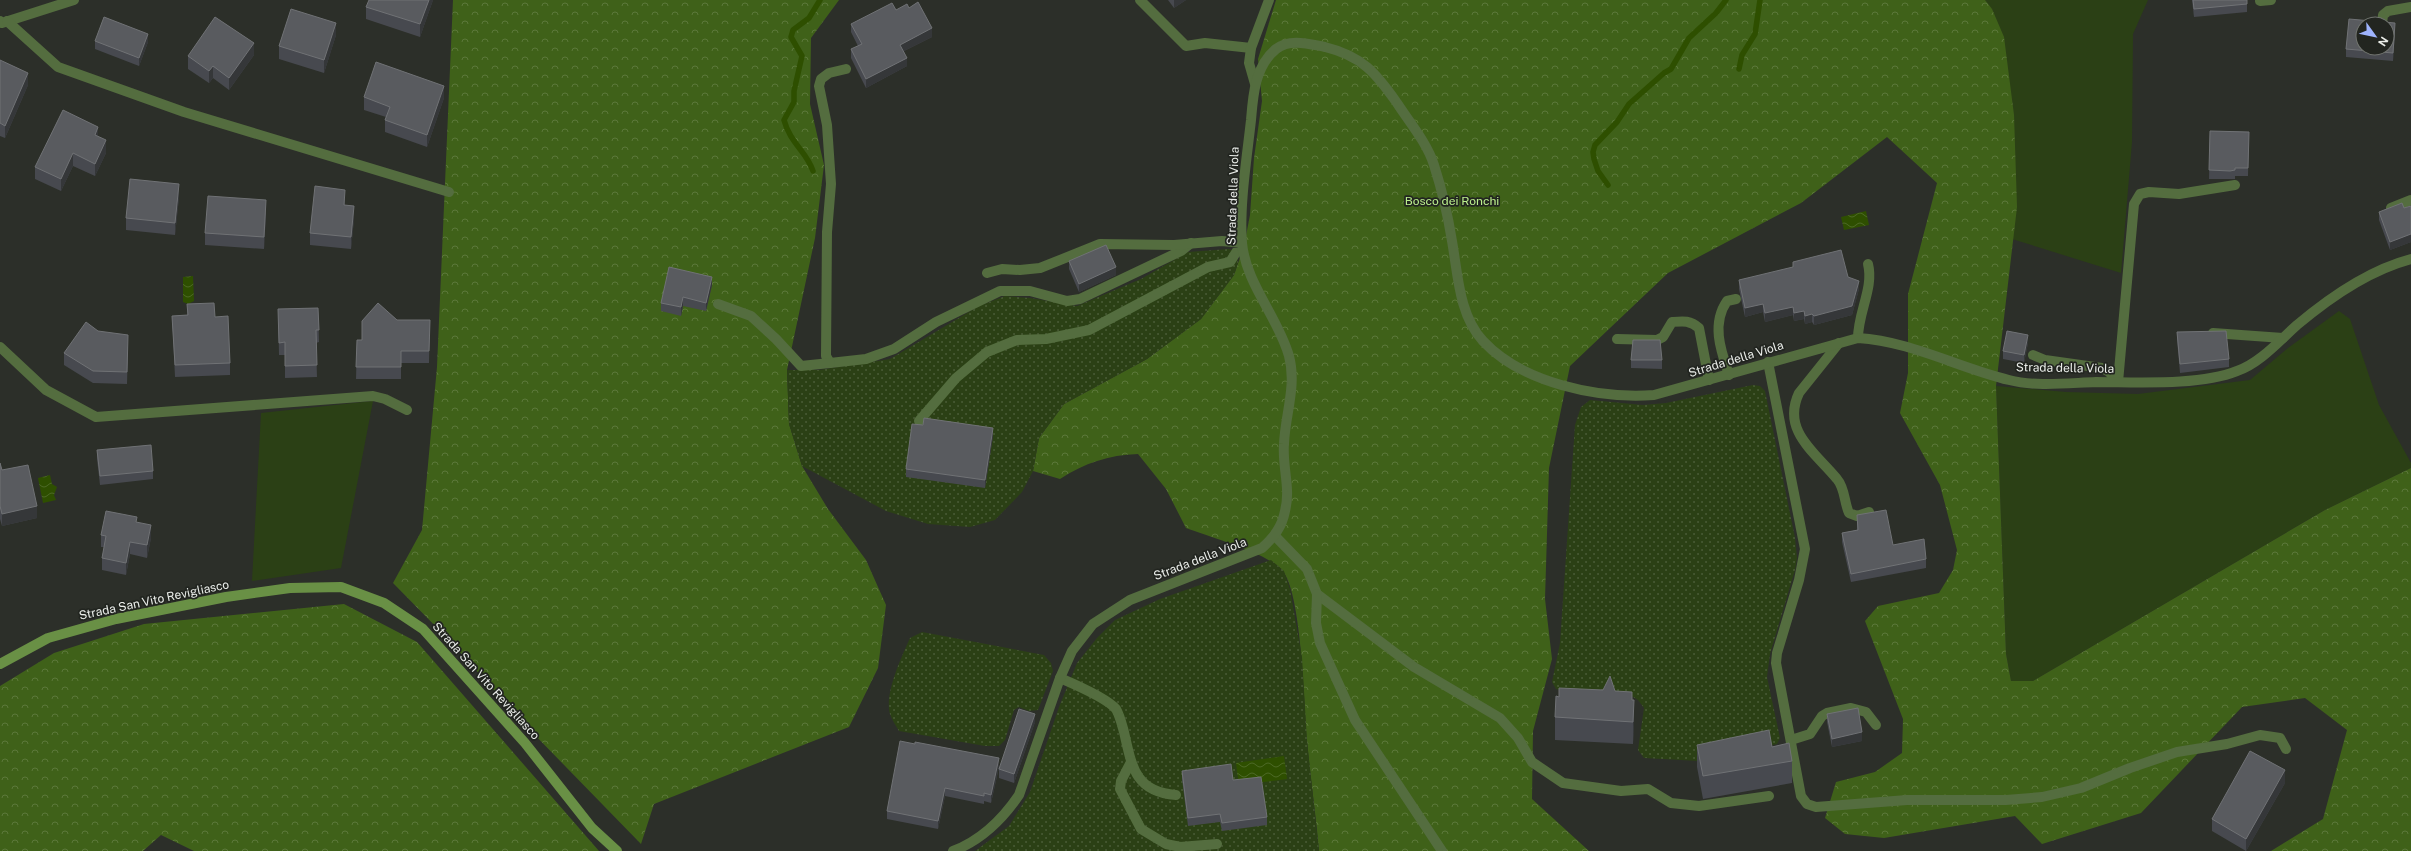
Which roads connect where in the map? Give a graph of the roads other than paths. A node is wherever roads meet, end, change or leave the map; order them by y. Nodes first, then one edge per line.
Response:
1 (74, 0) edge
2 (1140, 0) edge
3 (1269, 0) edge
4 (2271, 0) edge
5 (2260, 1) edge
6 (2411, 7) edge
7 (2383, 16) edge
8 (4, 21) edge
9 (1251, 48) junction
10 (846, 69) dead end
11 (1255, 84) junction
12 (2235, 185) dead end
13 (449, 192) dead end
14 (2411, 200) edge
15 (2390, 208) edge
16 (1191, 243) junction
17 (1242, 243) junction
18 (2411, 260) edge
19 (1868, 264) dead end
20 (987, 273) dead end
21 (1736, 299) dead end
22 (718, 304) dead end
23 (2200, 333) edge
24 (1858, 338) junction
25 (2283, 338) junction
26 (1617, 339) dead end
27 (1839, 343) junction
28 (0, 347) edge
29 (2033, 355) dead end
30 (1768, 362) junction
31 (830, 363) junction
32 (1730, 375) junction
33 (1709, 380) junction
34 (2118, 382) junction
35 (407, 410) dead end
36 (919, 421) dead end
37 (1869, 512) edge
38 (1275, 536) junction
39 (1317, 594) junction
40 (0, 664) edge
41 (1060, 678) junction
42 (1876, 725) dead end
43 (1791, 740) junction
44 (2286, 749) dead end
45 (1130, 762) junction
46 (1176, 794) dead end
47 (1769, 796) dead end
48 (1216, 844) dead end
49 (617, 851) edge
50 (953, 851) edge
51 (1442, 851) edge

1 - 8 street
2 - 9 street
3 - 9 street, Strada della Viola
4 - 5 street
6 - 7 street
8 - 13 street
9 - 11 street, Strada della Viola
10 - 31 street
11 - 17 street, Strada della Viola
11 - 33 street, Strada della Viola
12 - 34 street
14 - 15 street
16 - 17 street
16 - 20 street
16 - 31 street
17 - 36 street
17 - 38 street, Strada della Viola
18 - 25 street, Strada della Viola
19 - 24 street
21 - 32 street
22 - 31 street
23 - 25 street
24 - 27 street, Strada della Viola
24 - 34 street, Strada della Viola
25 - 34 street, Strada della Viola
26 - 33 street
27 - 30 street, Strada della Viola
27 - 37 street
28 - 35 street
29 - 34 street
30 - 32 street, Strada della Viola
30 - 43 street
32 - 33 street, Strada della Viola
38 - 39 street
38 - 41 street, Strada della Viola
39 - 47 street
39 - 51 street
40 - 49 street, Strada San Vito Revigliasco
41 - 45 street
41 - 50 street, Strada della Viola
42 - 43 street
43 - 44 street
45 - 46 street
45 - 48 street

